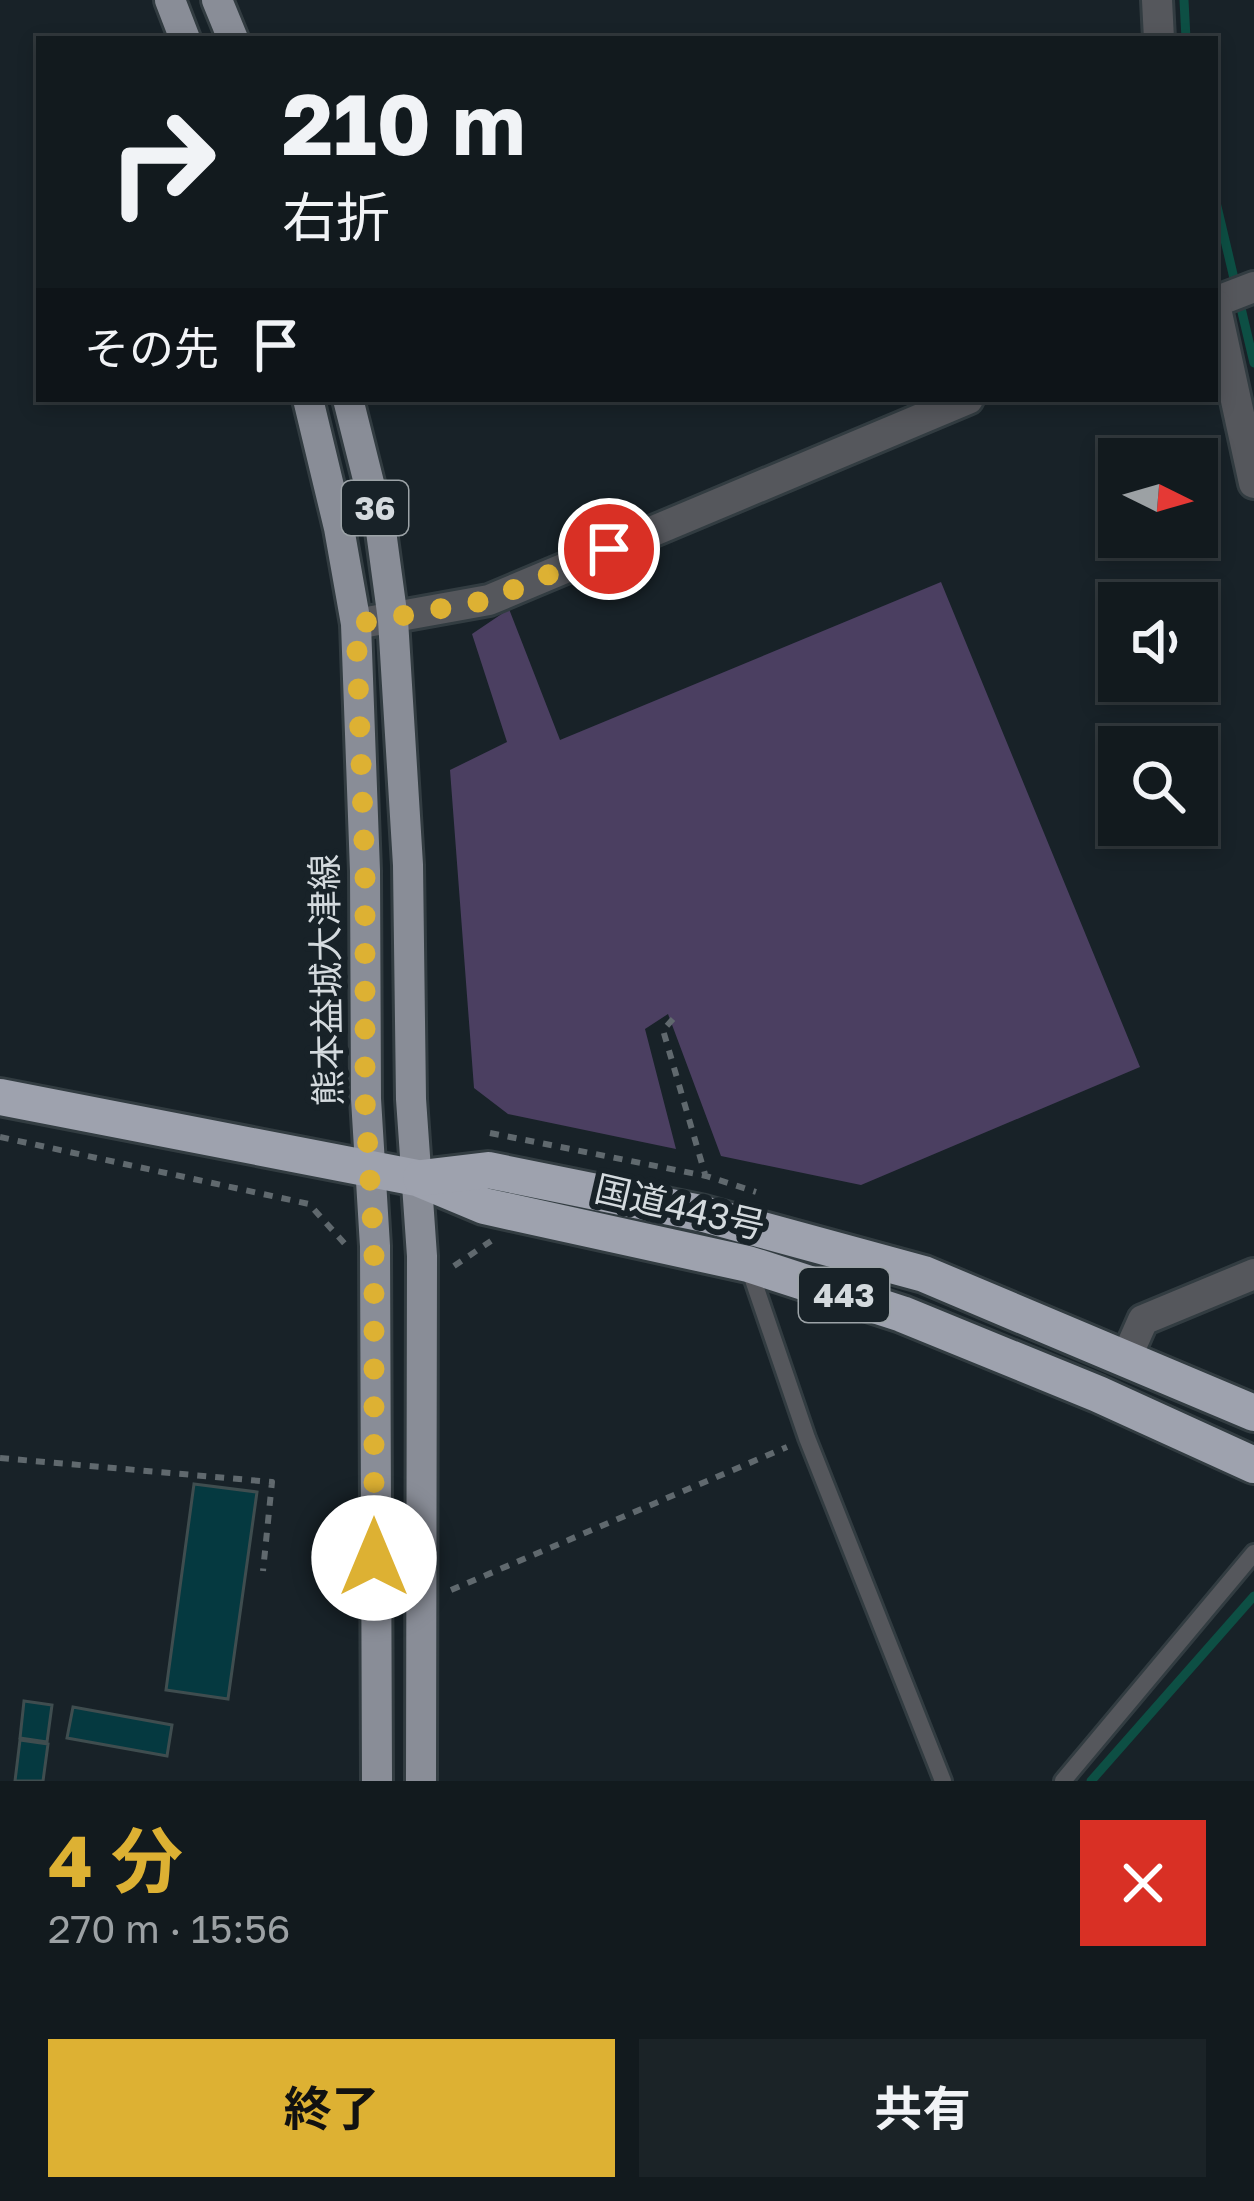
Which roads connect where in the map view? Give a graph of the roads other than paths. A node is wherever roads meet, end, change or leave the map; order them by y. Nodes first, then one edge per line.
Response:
1 (170, 0) edge
2 (217, 0) edge
3 (1156, 0) edge
4 (184, 36) edge
5 (232, 36) edge
6 (1159, 36) edge
7 (1228, 298) edge
8 (309, 402) edge
9 (349, 402) edge
10 (961, 402) edge
11 (1254, 483) edge
12 (393, 620) junction
13 (356, 624) junction
14 (0, 1097) edge
15 (371, 1169) junction
16 (417, 1178) junction
17 (748, 1264) junction
18 (1254, 1274) edge
19 (1127, 1356) junction
20 (1254, 1413) edge
21 (1254, 1465) edge
22 (1254, 1553) edge
23 (377, 1781) edge
24 (421, 1781) edge
25 (943, 1781) edge
26 (1063, 1781) edge

1 - 4 main road
2 - 5 main road
3 - 6 street
7 - 11 street
8 - 13 main road, 熊本益城大津線 / 36
9 - 12 main road, 36
10 - 12 street
12 - 13 street
12 - 16 main road, 36
13 - 15 main road, 熊本益城大津線 / 36
14 - 15 highway, 国道443号 / 443
15 - 16 highway, 国道443号 / 443
15 - 23 main road, 熊本益城大津線 / 36
16 - 17 highway, 国道443号 / 443
16 - 19 highway, 国道443号 / 443
16 - 24 main road, 36
17 - 21 highway, 国道443号 / 443
17 - 25 lane
18 - 19 street
19 - 20 highway, 国道443号 / 443
22 - 26 lane

